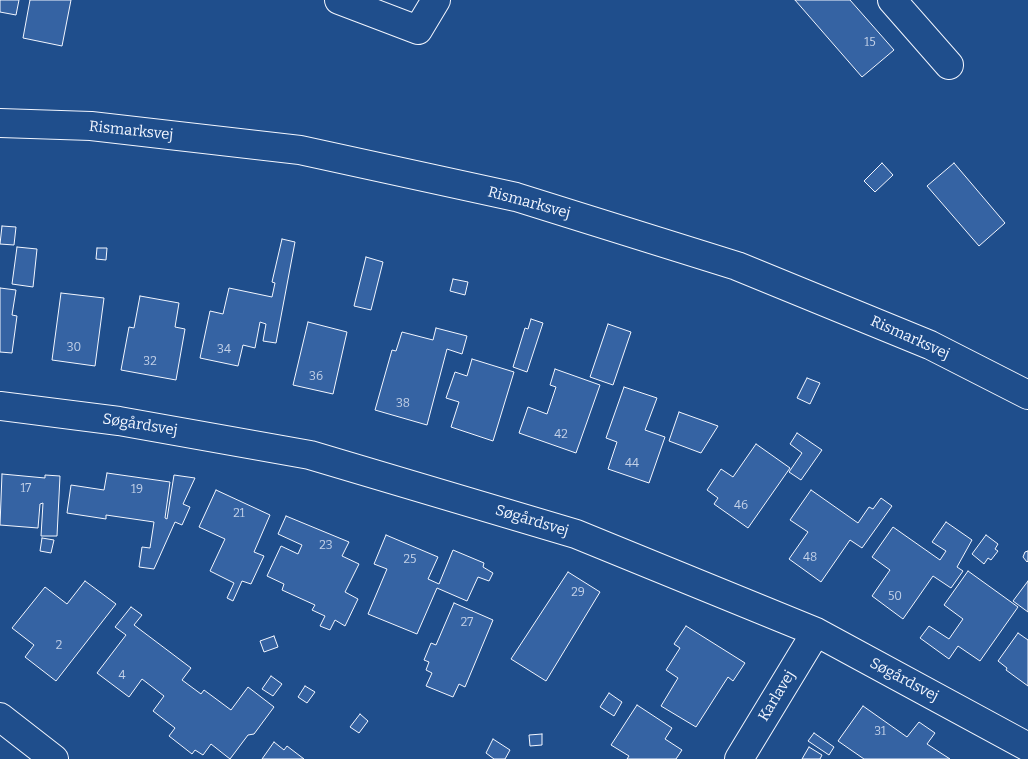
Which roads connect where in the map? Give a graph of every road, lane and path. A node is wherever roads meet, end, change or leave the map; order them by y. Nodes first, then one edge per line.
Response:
1 (338, 0) edge
2 (436, 0) edge
3 (892, 0) edge
4 (949, 65) dead end
5 (0, 123) edge
6 (1028, 394) edge
7 (0, 406) edge
8 (816, 632) junction
9 (0, 717) edge
10 (1028, 747) edge
11 (54, 759) edge
12 (739, 759) edge

1 - 2 street
3 - 4 street
5 - 6 street, Rismarksvej
7 - 8 street, Søgårdsvej
8 - 10 street, Søgårdsvej
8 - 12 street, Karlavej
9 - 11 street

